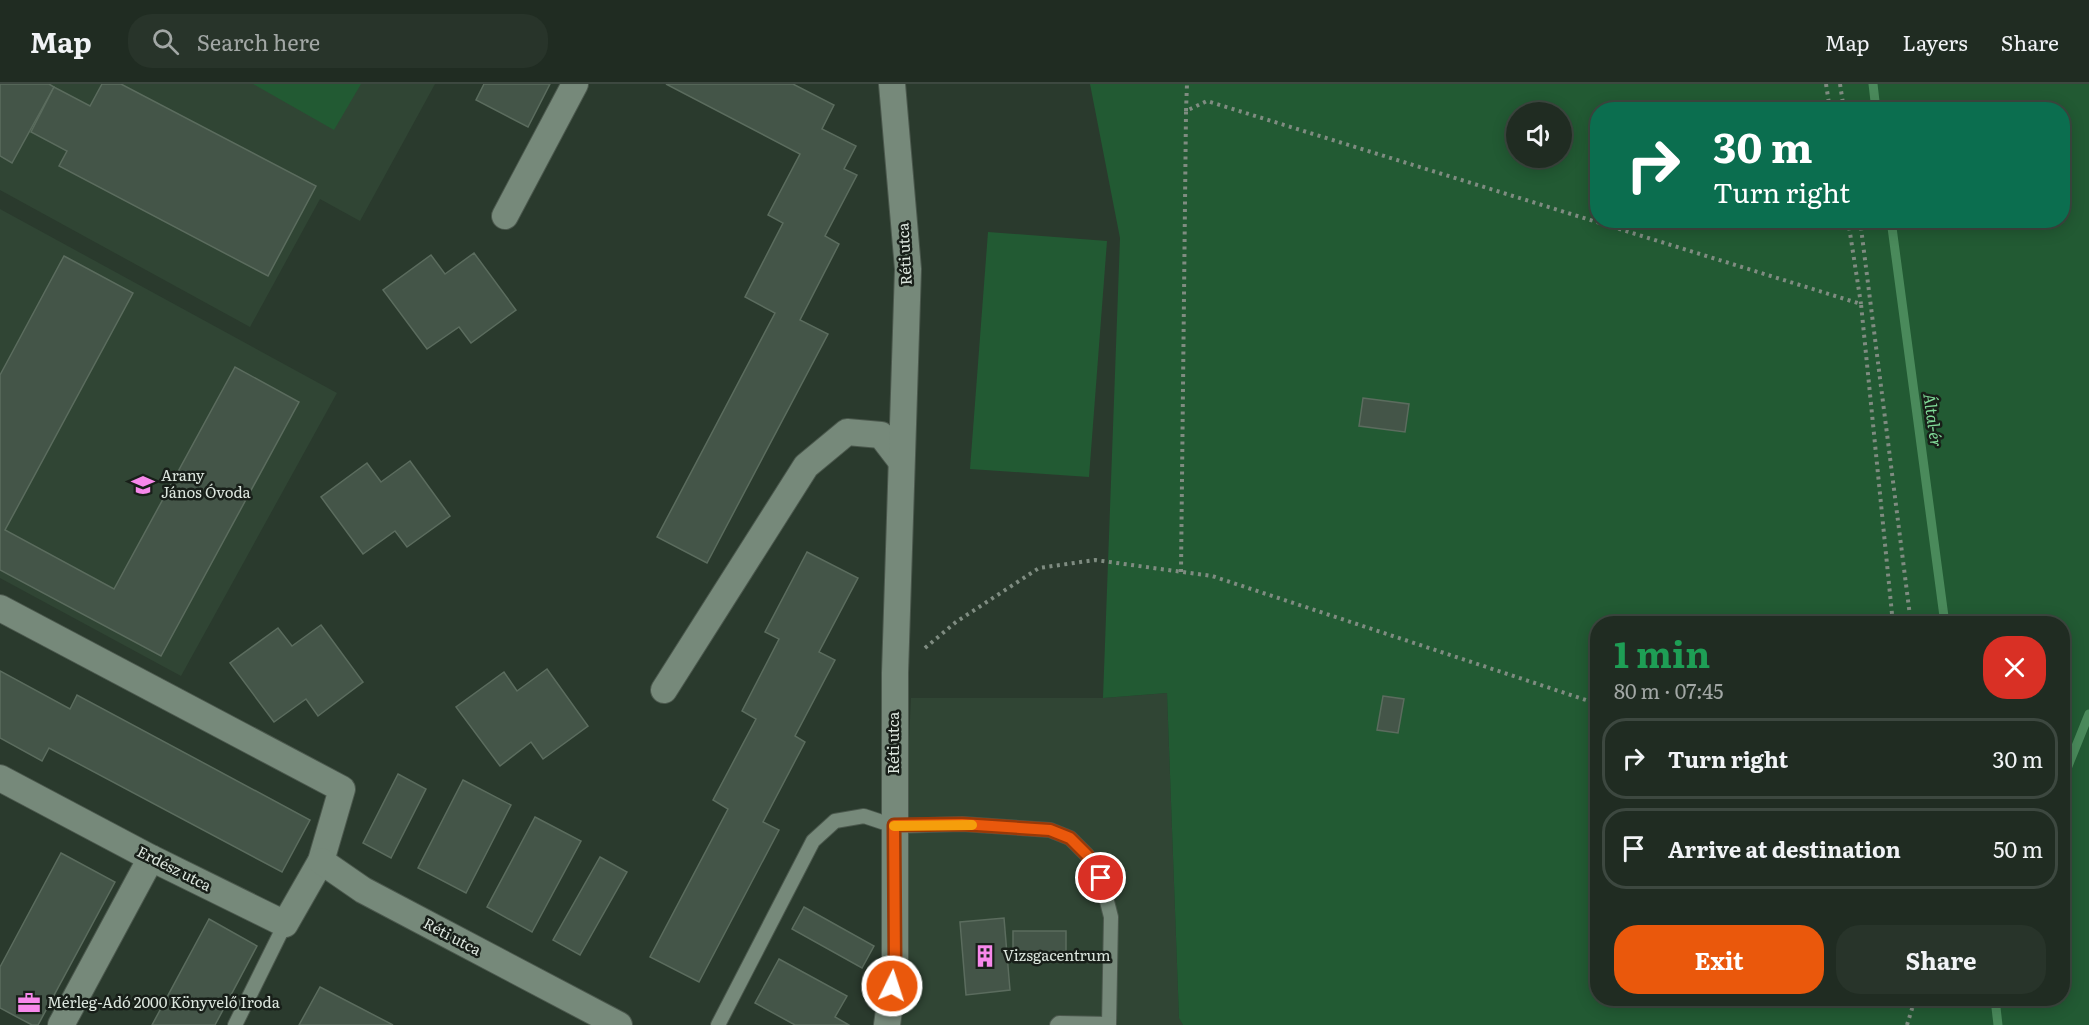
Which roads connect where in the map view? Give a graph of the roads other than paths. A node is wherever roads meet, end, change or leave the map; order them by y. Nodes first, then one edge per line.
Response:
1 (576, 84) edge
2 (892, 84) edge
3 (504, 216) dead end
4 (902, 461) junction
5 (0, 608) edge
6 (664, 690) dead end
7 (5, 780) edge
8 (894, 825) junction
9 (152, 858) junction
10 (321, 861) junction
11 (285, 924) junction
12 (1109, 1024) edge
13 (61, 1025) edge
14 (236, 1025) edge
15 (619, 1025) edge
16 (718, 1025) edge
17 (887, 1025) edge
18 (1057, 1025) edge

1 - 3 street
2 - 4 street, Réti utca
4 - 6 street
4 - 8 street, Réti utca
5 - 10 street
7 - 9 street, Erdész utca
8 - 12 lane
8 - 16 lane
8 - 17 street, Réti utca
9 - 11 street, Erdész utca
9 - 13 street
10 - 11 street
10 - 15 street, Réti utca
11 - 14 lane
12 - 18 lane

